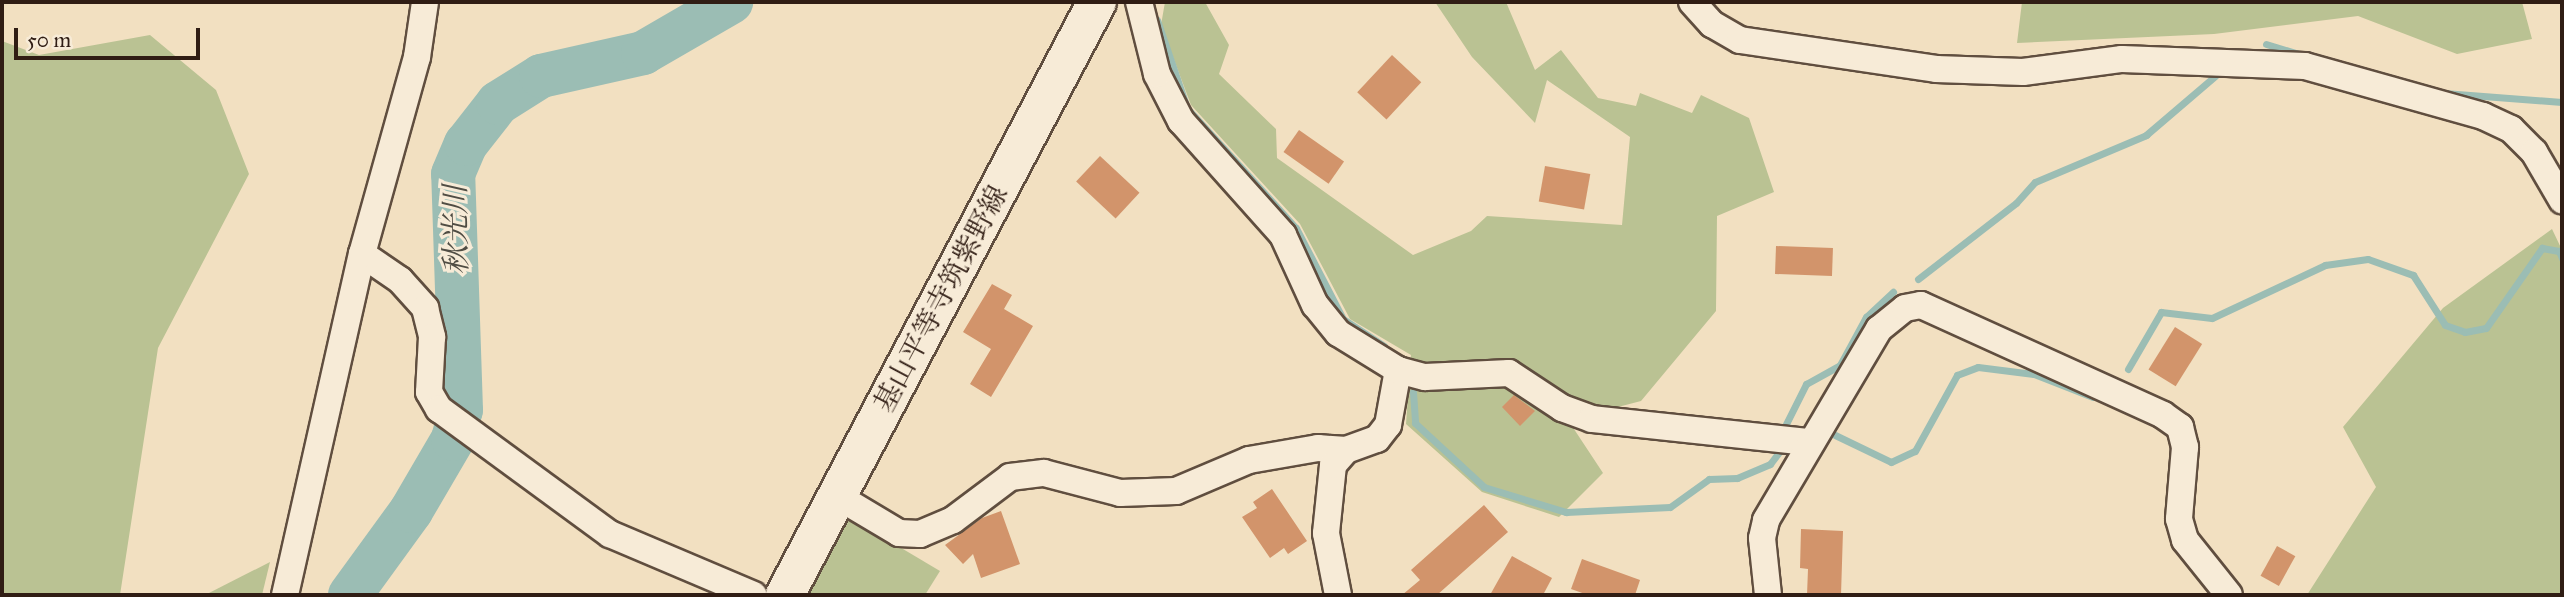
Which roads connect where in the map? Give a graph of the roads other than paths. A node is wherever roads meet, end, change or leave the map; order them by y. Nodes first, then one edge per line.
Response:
1 (425, 2) edge
2 (1097, 2) edge
3 (1139, 2) edge
4 (1692, 2) edge
5 (2562, 200) edge
6 (362, 254) junction
7 (1398, 370) junction
8 (1809, 442) junction
9 (1346, 450) junction
10 (837, 496) junction
11 (285, 595) edge
12 (754, 595) edge
13 (785, 595) edge
14 (1338, 595) edge
15 (1768, 595) edge
16 (2229, 595) edge

1 - 6 street
2 - 10 main road, 基山平等寺筑紫野線
3 - 7 street
4 - 5 street
6 - 11 street
6 - 12 street
7 - 8 street
7 - 9 street
8 - 15 street
8 - 16 street
9 - 10 street
9 - 14 street
10 - 13 main road, 基山平等寺筑紫野線

